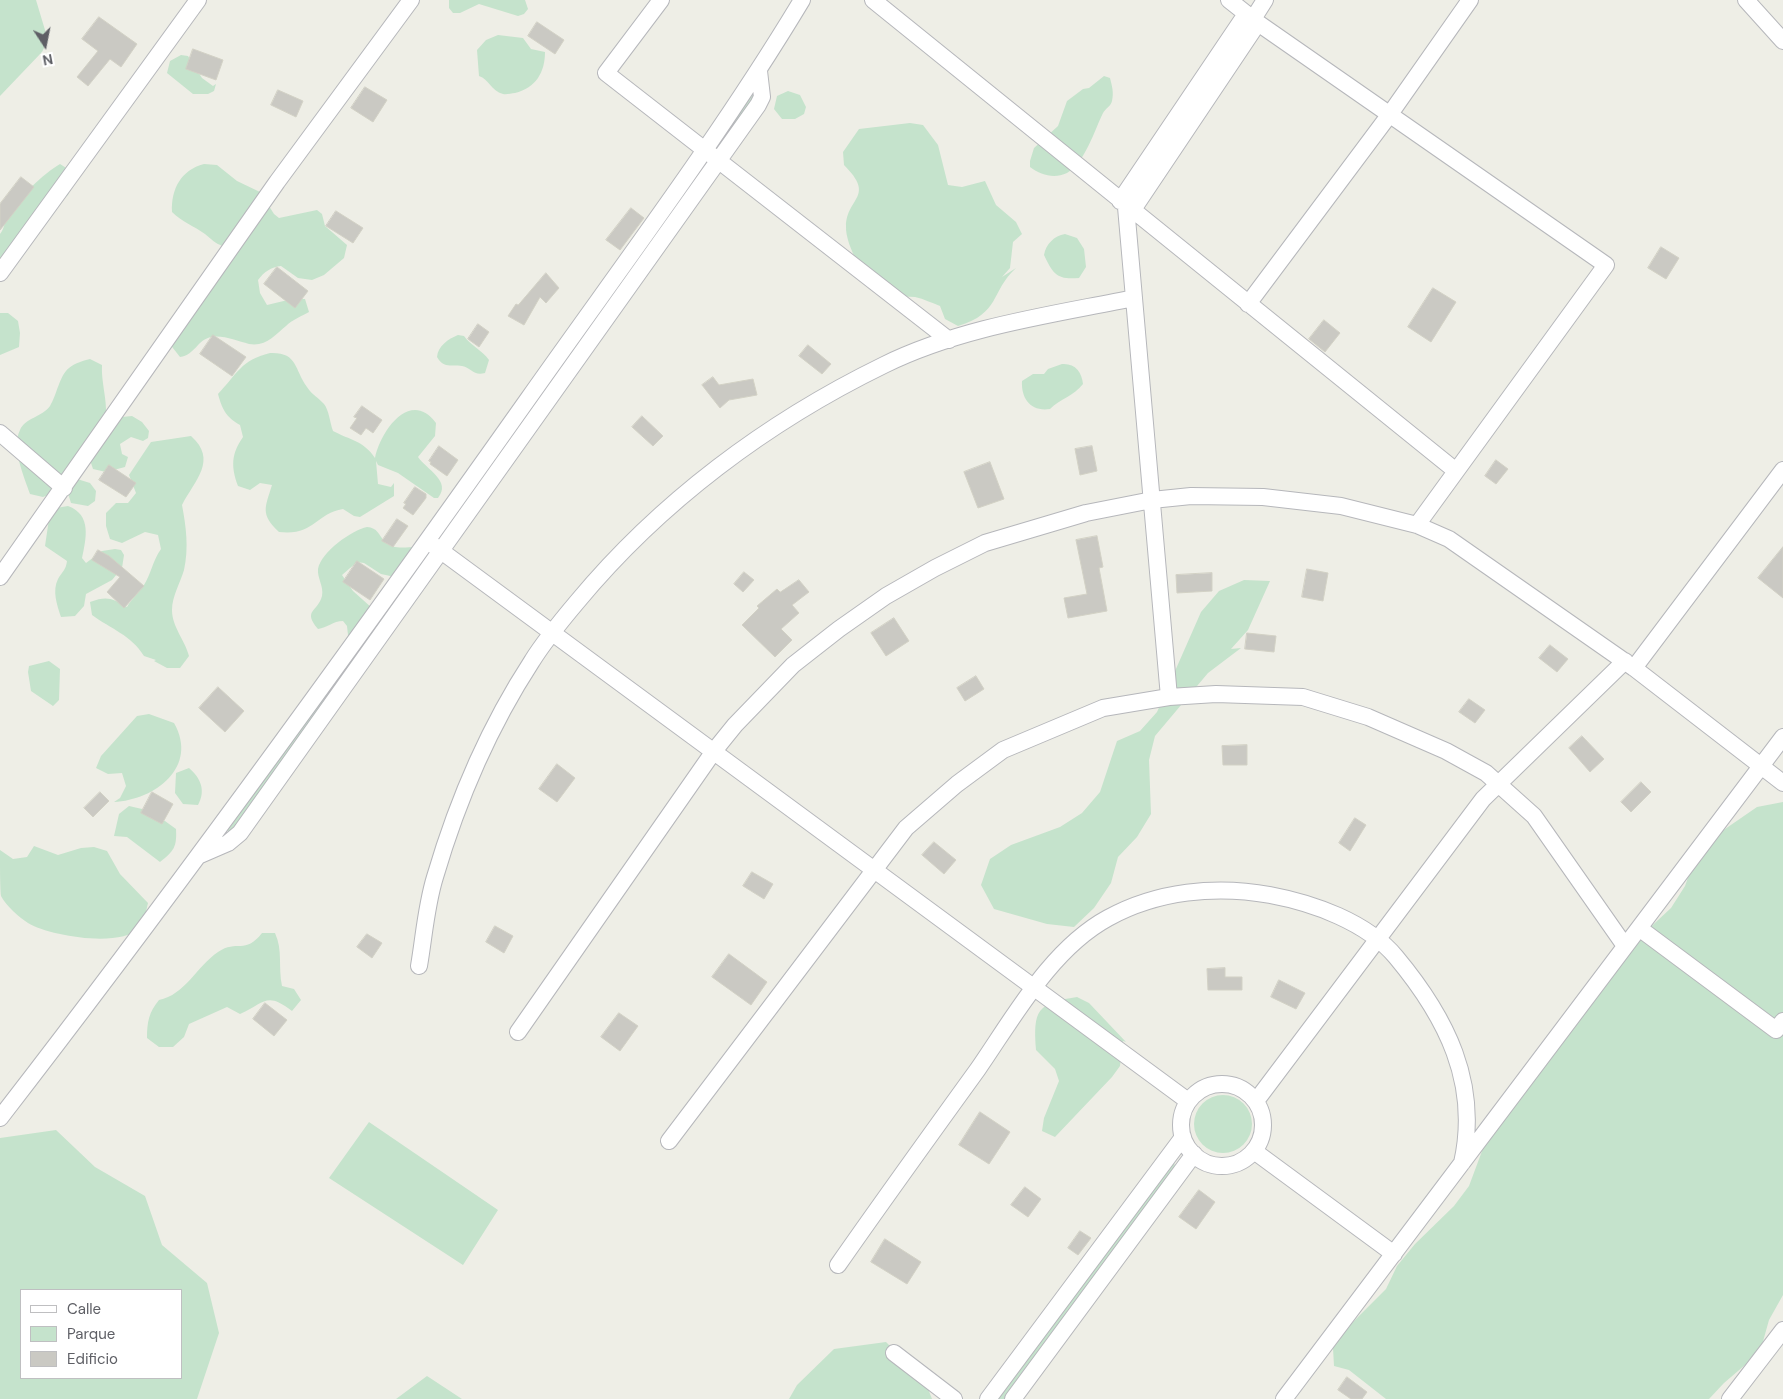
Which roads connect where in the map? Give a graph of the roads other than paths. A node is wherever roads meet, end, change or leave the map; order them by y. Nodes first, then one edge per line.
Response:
1 (198, 0) edge
2 (410, 0) edge
3 (661, 0) edge
4 (802, 0) edge
5 (872, 0) edge
6 (1228, 0) edge
7 (1265, 0) edge
8 (1470, 0) edge
9 (1746, 0) edge
10 (1252, 19) junction
11 (1783, 41) edge
12 (759, 72) junction
13 (1390, 114) junction
14 (705, 148) junction
15 (719, 158) junction
16 (1126, 206) junction
17 (0, 273) edge
18 (1134, 298) junction
19 (1248, 304) junction
20 (949, 340) junction
21 (0, 433) edge
22 (1783, 470) edge
23 (1456, 471) junction
24 (64, 488) junction
25 (1152, 500) junction
26 (1417, 525) junction
27 (427, 541) junction
28 (442, 552) junction
29 (0, 578) edge
30 (552, 632) junction
31 (1630, 664) junction
32 (1169, 697) junction
33 (1783, 737) edge
34 (714, 751) junction
35 (1761, 766) junction
36 (1498, 783) junction
37 (1783, 783) edge
38 (196, 857) junction
39 (874, 869) junction
40 (1639, 928) junction
41 (1377, 940) junction
42 (1625, 946) junction
43 (420, 966) dead end
44 (1035, 988) junction
45 (1780, 1026) edge
46 (518, 1032) dead end
47 (1188, 1101) junction
48 (1256, 1101) junction
49 (0, 1118) edge
50 (1183, 1137) junction
51 (669, 1142) dead end
52 (1254, 1150) junction
53 (1194, 1154) junction
54 (1462, 1163) junction
55 (1394, 1254) junction
56 (838, 1265) dead end
57 (1783, 1330) edge
58 (894, 1353) dead end
59 (954, 1399) edge
60 (988, 1399) edge
61 (1013, 1399) edge
62 (1284, 1399) edge
63 (1730, 1399) edge

1 - 17 street
2 - 24 street
3 - 14 street
4 - 12 street
5 - 16 street
6 - 10 street
7 - 10 street
8 - 13 street
9 - 11 street
10 - 13 street
10 - 16 street
12 - 14 street
12 - 15 street
13 - 19 street
13 - 23 street
14 - 15 street
14 - 27 street
15 - 20 street
15 - 28 street
16 - 18 street
16 - 19 street
18 - 20 street
18 - 25 street
19 - 23 street
20 - 30 street
21 - 24 street
22 - 31 street
23 - 26 street
24 - 29 street
25 - 26 street
25 - 32 street
25 - 34 street
26 - 31 street
27 - 28 street
27 - 38 street
28 - 30 street
28 - 38 street
30 - 34 street
30 - 43 street
31 - 35 street
31 - 36 street
32 - 36 street
32 - 39 street
33 - 35 street
34 - 39 street
34 - 46 street
35 - 37 street
35 - 40 street
36 - 41 street
36 - 42 street
38 - 49 street
39 - 44 street
39 - 51 street
40 - 42 street
40 - 45 street
41 - 44 street
41 - 48 street
41 - 54 street
42 - 54 street
44 - 47 street
44 - 56 street
47 - 48 street
47 - 50 street
48 - 52 street
50 - 53 street
50 - 60 street
52 - 53 street
52 - 55 street
53 - 61 street
54 - 55 street
55 - 62 street
57 - 63 street
58 - 59 street

